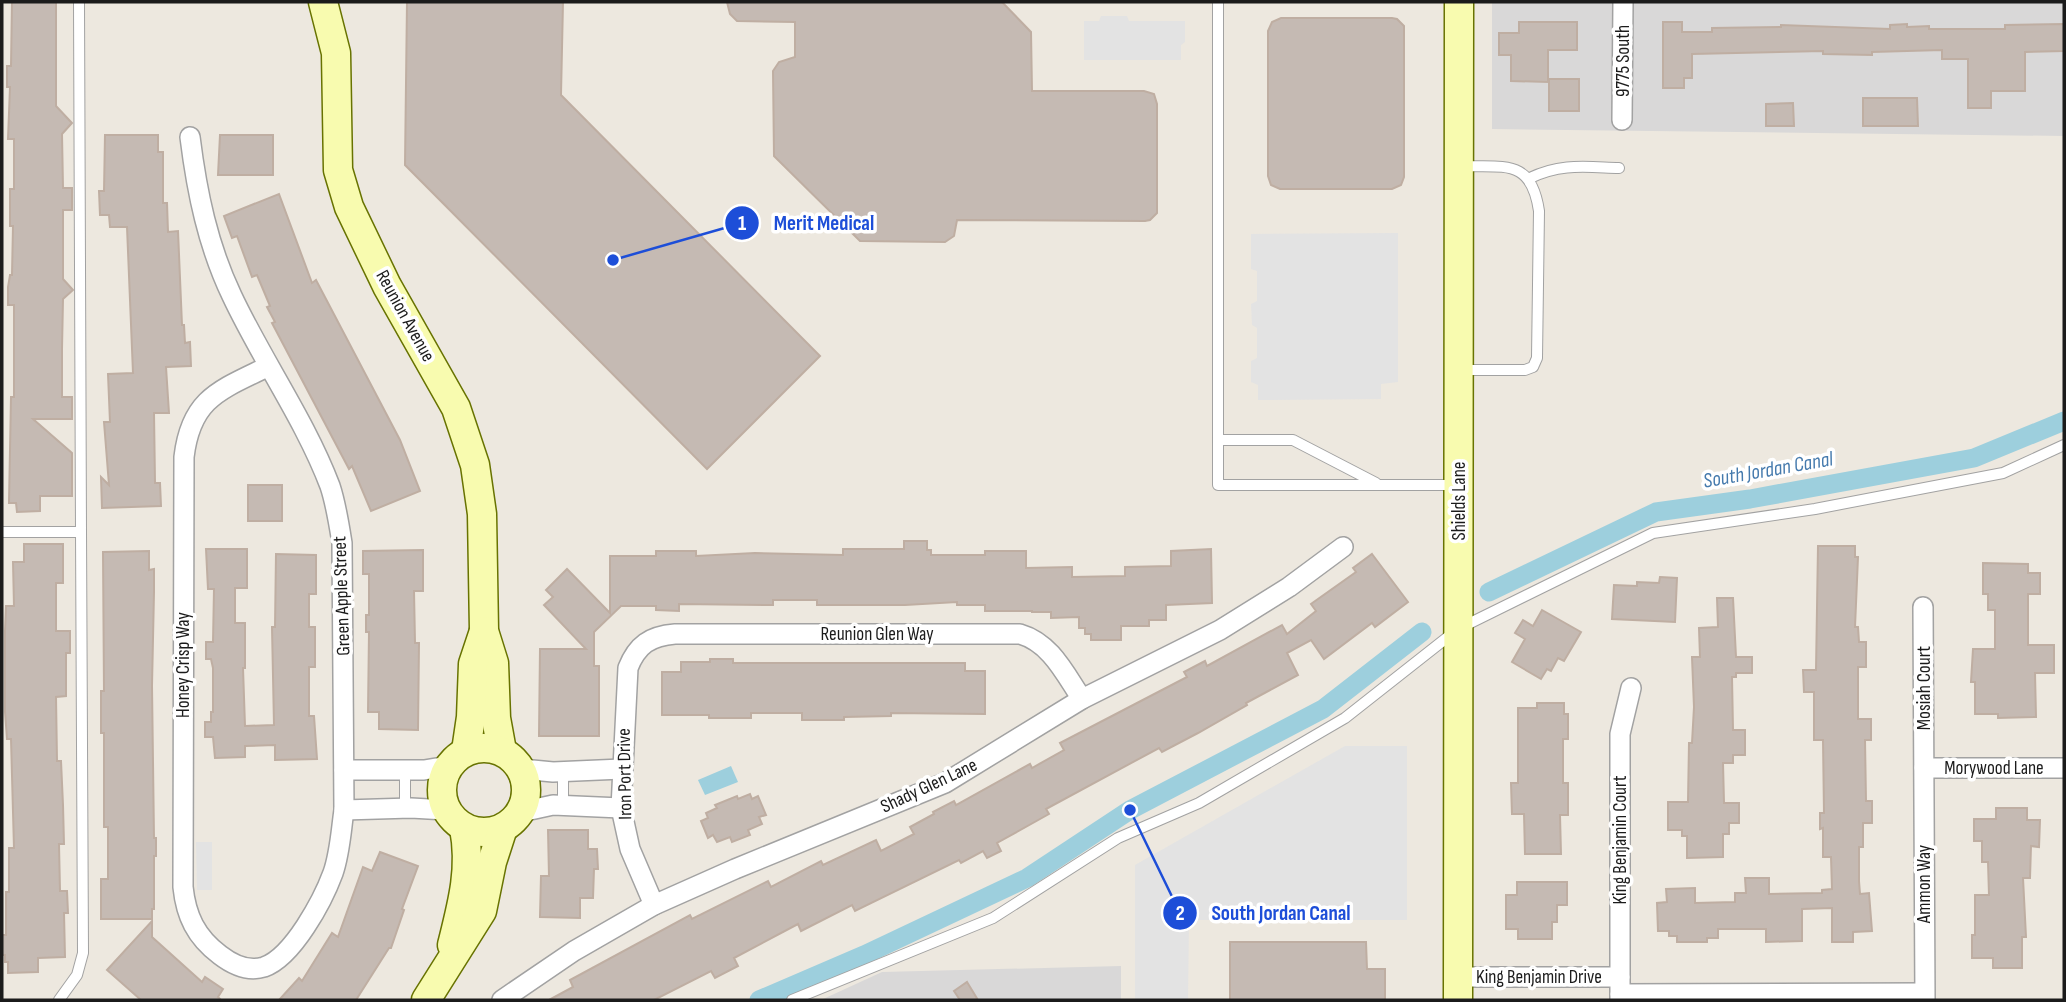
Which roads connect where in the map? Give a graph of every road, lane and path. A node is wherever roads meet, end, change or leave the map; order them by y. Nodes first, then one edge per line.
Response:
1 (79, 2) edge
2 (324, 2) edge
3 (1218, 2) edge
4 (1459, 2) edge
5 (1623, 2) edge
6 (1622, 120) dead end
7 (190, 137) dead end
8 (1459, 166) junction
9 (1619, 168) dead end
10 (1530, 178) junction
11 (269, 366) junction
12 (1459, 370) junction
13 (1218, 440) junction
14 (2064, 446) edge
15 (1380, 485) junction
16 (1459, 485) junction
17 (2, 532) edge
18 (81, 532) junction
19 (1343, 547) dead end
20 (1923, 607) dead end
21 (1458, 629) junction
22 (484, 631) junction
23 (642, 643) joint
24 (1631, 688) dead end
25 (1082, 699) junction
26 (457, 758) junction
27 (512, 760) junction
28 (1924, 768) junction
29 (2064, 768) edge
30 (622, 769) junction
31 (344, 770) junction
32 (405, 770) junction
33 (563, 772) junction
34 (563, 806) junction
35 (405, 808) junction
36 (621, 808) junction
37 (344, 810) junction
38 (455, 819) junction
39 (512, 820) junction
40 (654, 905) junction
41 (256, 969) joint
42 (446, 971) junction
43 (1458, 988) edge
44 (1620, 990) edge
45 (1924, 997) edge
46 (59, 1000) edge
47 (426, 1000) edge
48 (502, 1000) edge
49 (792, 1000) edge

1 - 18 lane
2 - 22 street, Reunion Avenue
3 - 13 lane
4 - 8 street, Shields Lane
5 - 6 street, 9775 South
7 - 11 street, Green Apple Street
8 - 10 lane
8 - 12 street, Shields Lane
9 - 10 lane
10 - 12 lane
11 - 31 street, Green Apple Street
11 - 41 street, Honey Crisp Way
12 - 16 street, Shields Lane
13 - 15 lane
13 - 15 lane
14 - 21 lane
15 - 16 lane
16 - 21 street, Shields Lane
17 - 18 lane
18 - 46 lane
19 - 25 street, Shady Glen Lane
20 - 28 street, Mosiah Court
21 - 43 street, Shields Lane
21 - 49 lane
22 - 26 street, Reunion Avenue
22 - 27 street, Reunion Avenue
23 - 25 street, Reunion Glen Way
23 - 30 street, Iron Port Drive
24 - 44 street, King Benjamin Court
25 - 40 street, Shady Glen Lane
26 - 27 street
26 - 32 street
26 - 38 street
27 - 33 street
27 - 39 street
28 - 29 street, Morywood Lane
28 - 45 street, Ammon Way
30 - 33 street
30 - 36 street, Iron Port Drive
31 - 32 street
31 - 37 street, Green Apple Street
32 - 35 lane
33 - 34 lane
34 - 36 street
34 - 39 street
35 - 37 street
35 - 38 street
36 - 40 street, Iron Port Drive
37 - 41 street, Green Apple Street
38 - 39 street
38 - 42 street
39 - 42 street
40 - 48 street, Shady Glen Lane
42 - 47 street
43 - 44 street, King Benjamin Drive
44 - 45 street, King Benjamin Drive

